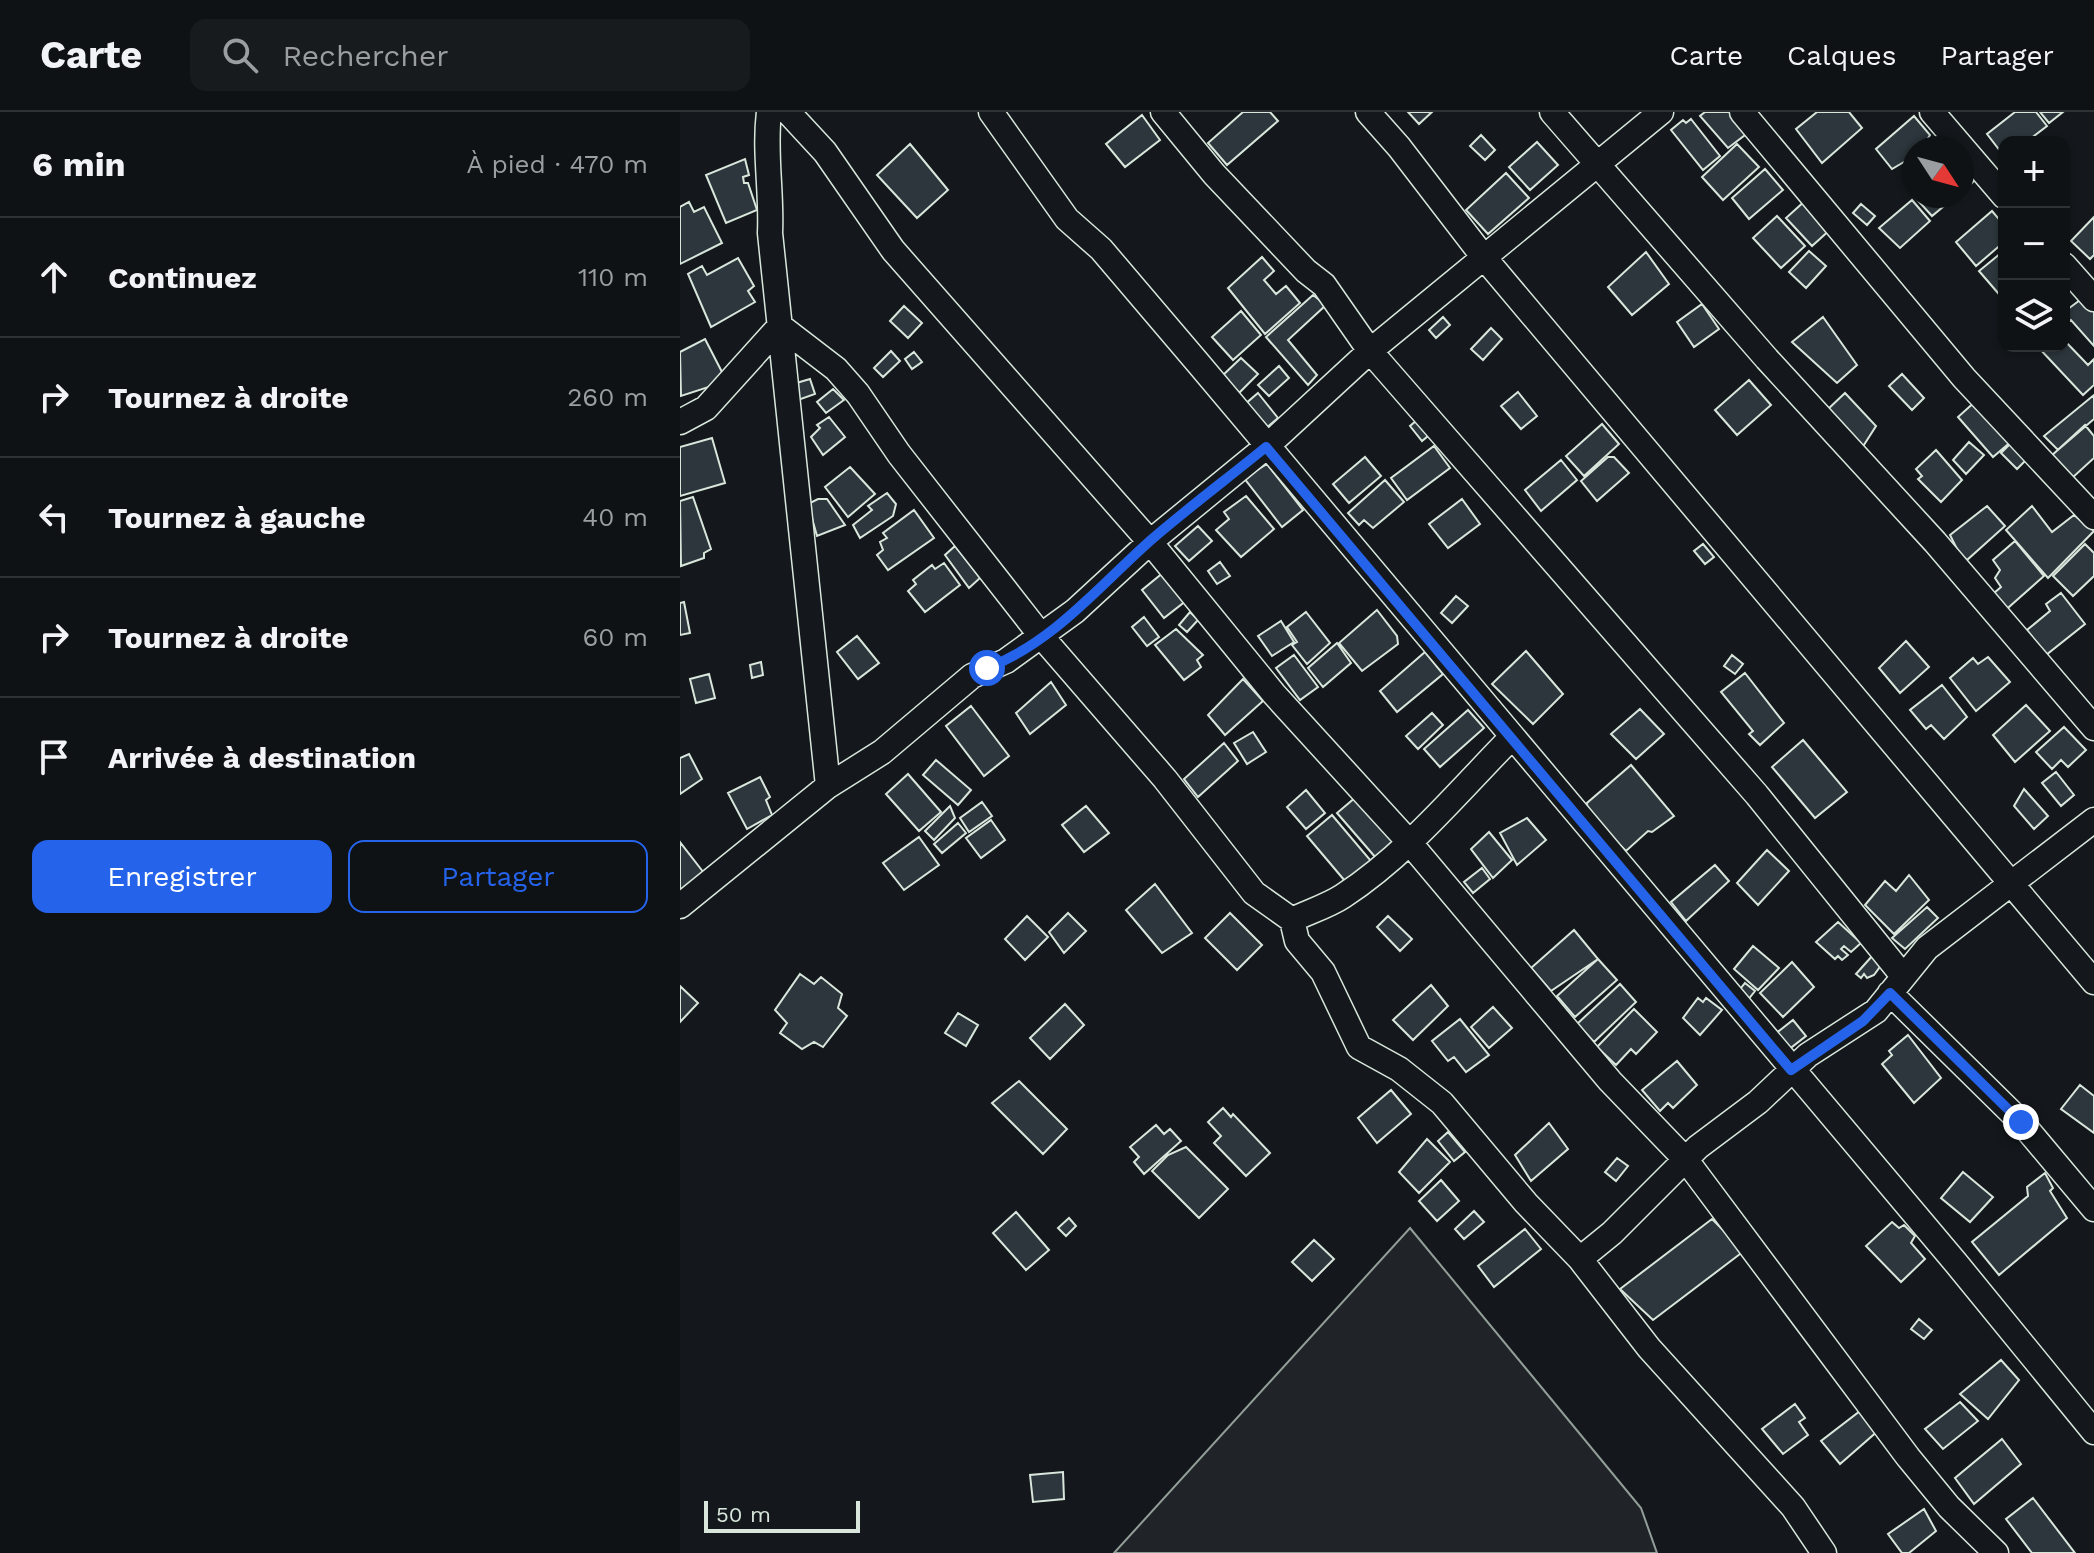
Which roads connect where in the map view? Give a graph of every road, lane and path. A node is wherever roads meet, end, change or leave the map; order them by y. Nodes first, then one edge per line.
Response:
1 (769, 112) edge
2 (788, 112) edge
3 (991, 112) edge
4 (1163, 112) edge
5 (1368, 112) edge
6 (1552, 112) edge
7 (1661, 112) edge
8 (1742, 112) edge
9 (1932, 112) edge
10 (1600, 164) junction
11 (1998, 189) edge
12 (1482, 255) junction
13 (2070, 272) edge
14 (2094, 299) edge
15 (780, 326) junction
16 (1370, 351) junction
17 (680, 422) edge
18 (1266, 447) junction
19 (2094, 517) edge
20 (1150, 542) junction
21 (1042, 637) junction
22 (2094, 728) edge
23 (1511, 738) junction
24 (828, 786) junction
25 (2094, 820) edge
26 (1409, 842) junction
27 (2013, 884) junction
28 (680, 906) edge
29 (1292, 920) junction
30 (2094, 982) edge
31 (1897, 985) junction
32 (1791, 1070) junction
33 (1686, 1160) junction
34 (2094, 1209) edge
35 (1580, 1259) junction
36 (2094, 1432) edge
37 (1824, 1553) edge
38 (1996, 1553) edge

1 - 15 street
2 - 20 street
3 - 18 street
4 - 16 street
5 - 12 street
6 - 10 street
7 - 10 street
8 - 19 street
9 - 11 street
10 - 12 street
10 - 22 street
12 - 16 street
12 - 27 street
13 - 14 street
15 - 17 street
15 - 21 street
15 - 24 street
16 - 18 street
16 - 31 street
18 - 20 street
18 - 23 street
20 - 21 street
20 - 26 street
21 - 24 street
21 - 29 street
23 - 26 street
23 - 32 street
24 - 28 street
25 - 27 street
26 - 29 street
26 - 33 street
27 - 30 street
27 - 31 street
29 - 35 street
31 - 32 street
31 - 34 street
32 - 33 street
32 - 36 street
33 - 35 street
33 - 38 street
35 - 37 street

